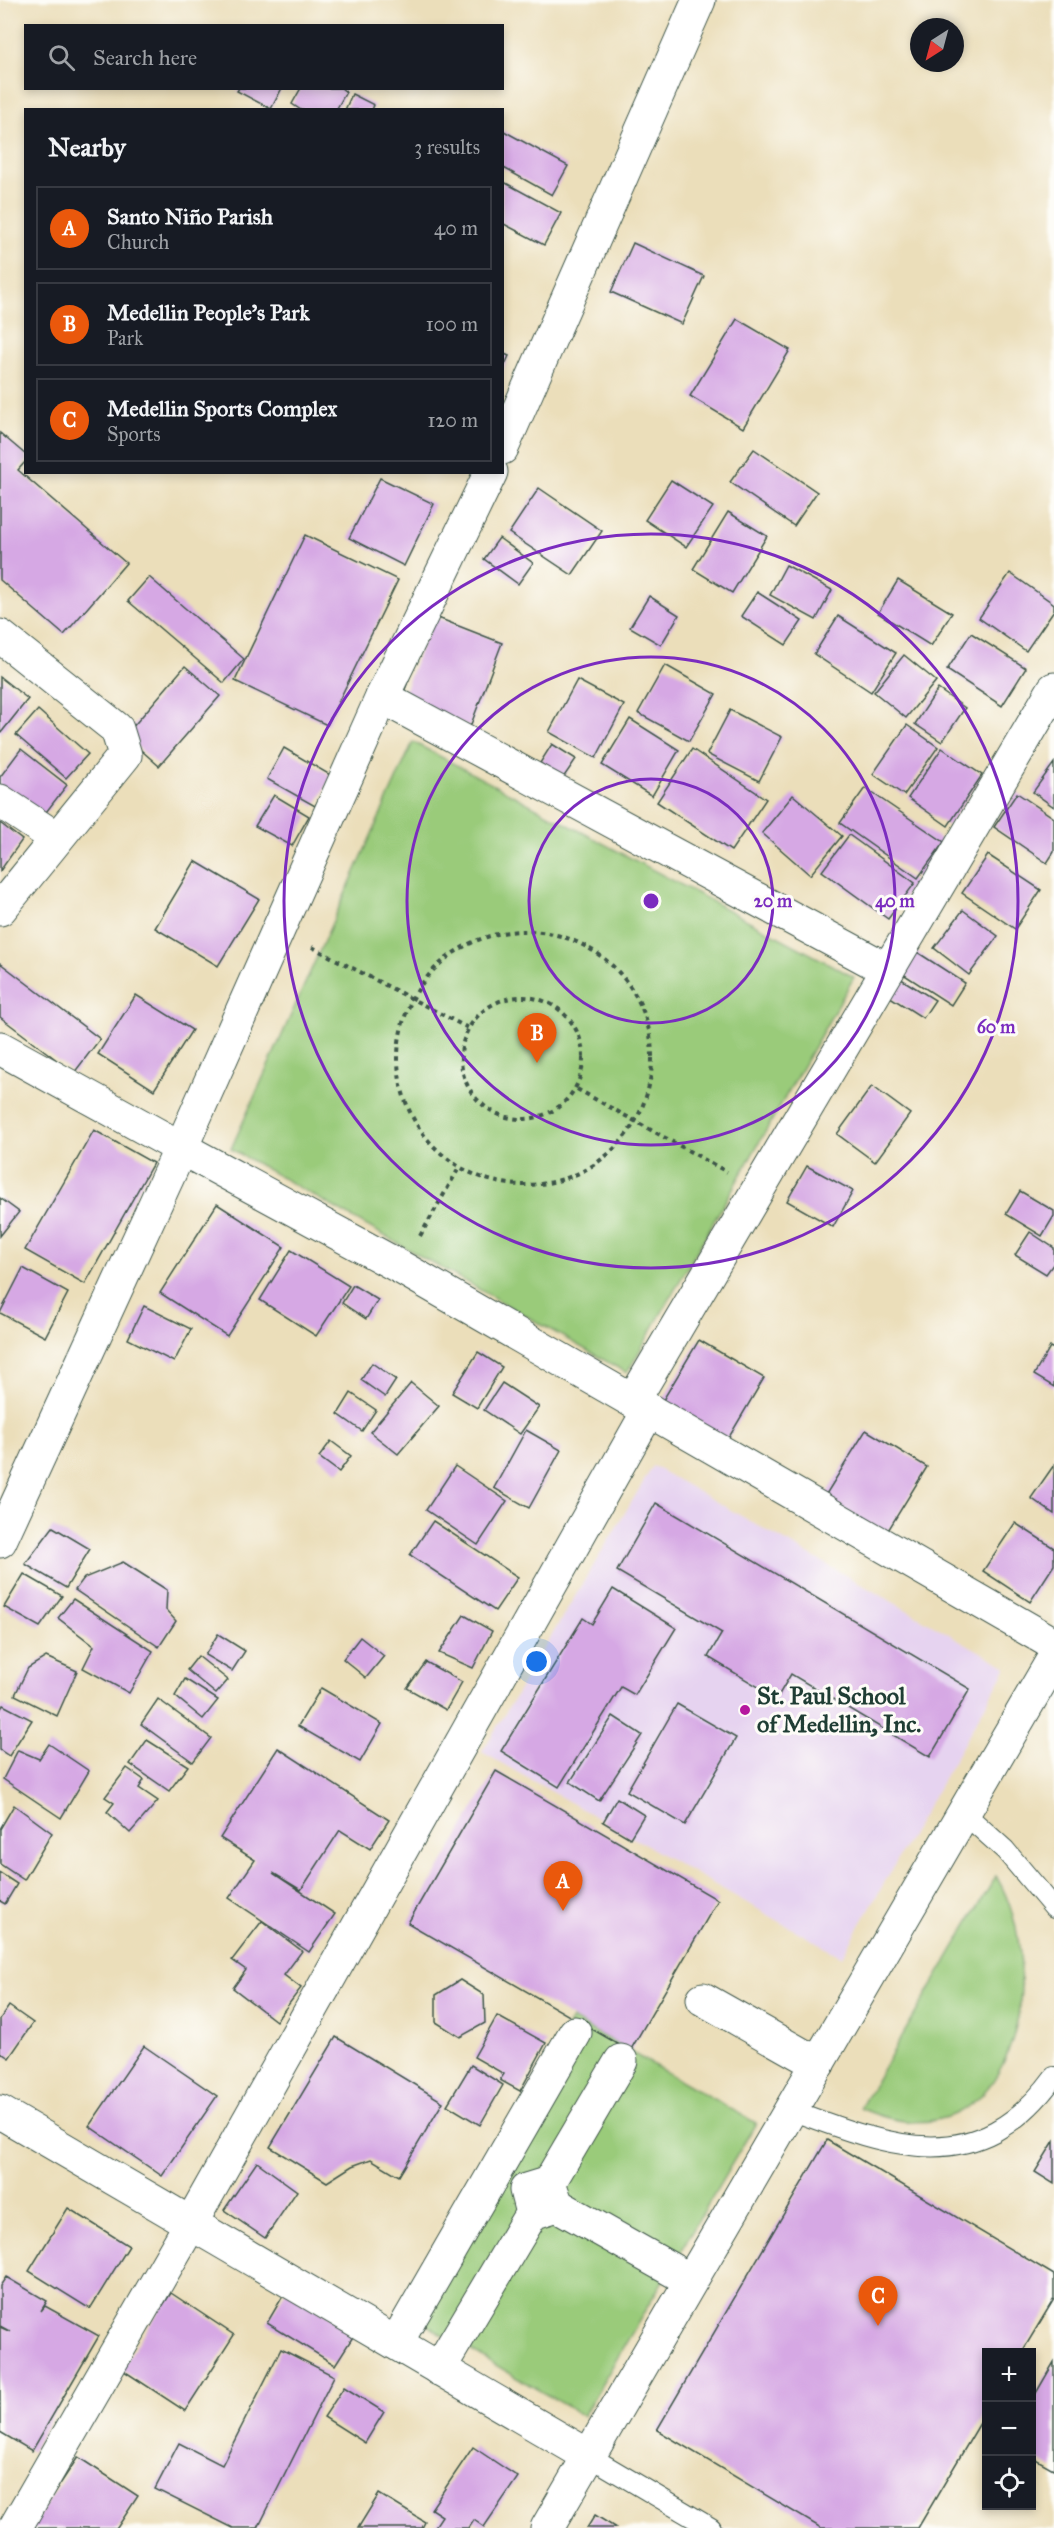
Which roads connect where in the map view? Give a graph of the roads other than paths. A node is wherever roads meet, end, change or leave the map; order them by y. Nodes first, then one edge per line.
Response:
1 (699, 0) edge
2 (504, 443) edge
3 (490, 474) edge
4 (0, 636) edge
5 (1054, 689) edge
6 (382, 697) junction
7 (0, 801) edge
8 (56, 838) junction
9 (0, 909) edge
10 (888, 970) junction
11 (0, 1048) edge
12 (181, 1148) junction
13 (641, 1405) junction
14 (0, 1541) edge
15 (1054, 1644) edge
16 (1054, 1658) edge
17 (964, 1813) junction
18 (1054, 1908) edge
19 (703, 1999) dead end
20 (575, 2033) dead end
21 (621, 2061) dead end
22 (818, 2064) junction
23 (1054, 2077) edge
24 (791, 2110) junction
25 (0, 2112) edge
26 (546, 2201) junction
27 (191, 2223) junction
28 (690, 2280) junction
29 (396, 2343) junction
30 (439, 2369) junction
31 (589, 2456) junction
32 (15, 2528) edge
33 (547, 2528) edge
34 (711, 2528) edge

1 - 2 street
3 - 6 street
4 - 8 street
5 - 10 street
6 - 10 street
6 - 12 street
7 - 8 street
8 - 9 street
10 - 13 street
11 - 12 street
12 - 13 street
12 - 14 street
13 - 15 street
13 - 27 street
16 - 17 street
17 - 18 lane
17 - 22 street
19 - 22 street
20 - 29 street
21 - 26 street
22 - 24 street
23 - 24 lane
24 - 28 street
25 - 27 street
26 - 28 street
26 - 30 street
27 - 29 street
27 - 32 street
28 - 31 street
29 - 30 street
30 - 31 street
31 - 33 street
31 - 34 lane

